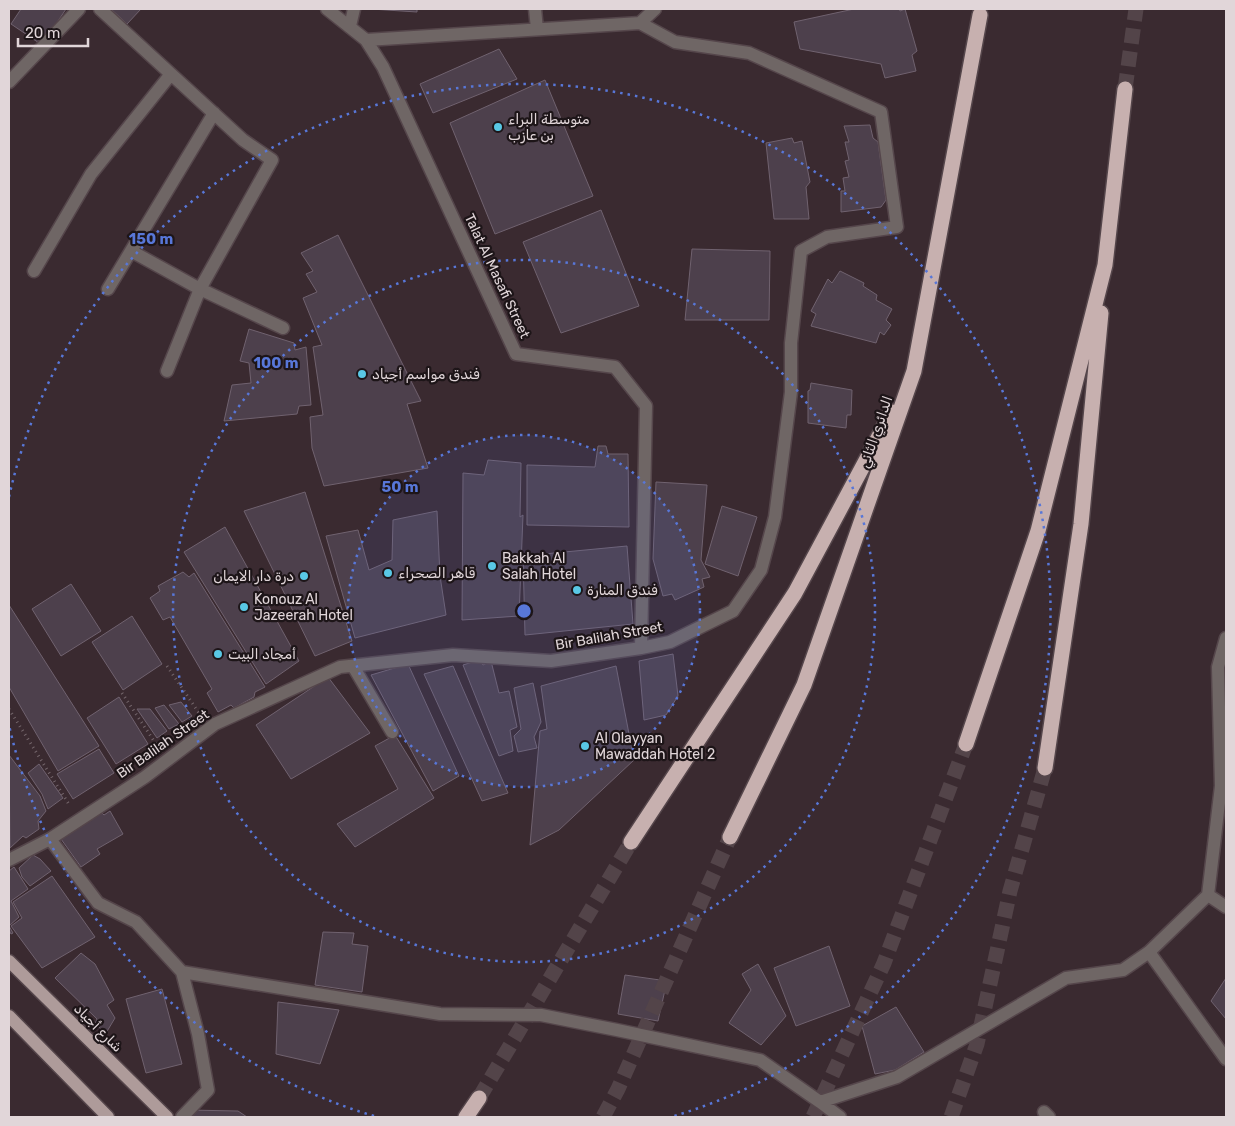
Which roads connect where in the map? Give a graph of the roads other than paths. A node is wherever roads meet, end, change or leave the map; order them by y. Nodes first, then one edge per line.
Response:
1 (79, 9) edge
2 (100, 9) edge
3 (326, 9) edge
4 (354, 9) edge
5 (535, 9) edge
6 (655, 9) edge
7 (980, 15) dead end
8 (640, 23) junction
9 (350, 26) junction
10 (537, 29) junction
11 (366, 40) junction
12 (171, 74) junction
13 (9, 82) edge
14 (1124, 89) tunnel mouth
15 (214, 113) junction
16 (131, 251) junction
17 (1105, 265) junction
18 (34, 271) dead end
19 (108, 289) dead end
20 (200, 289) junction
21 (283, 328) dead end
22 (168, 371) dead end
23 (914, 371) junction
24 (1226, 638) edge
25 (641, 648) junction
26 (353, 666) junction
27 (392, 732) dead end
28 (966, 744) tunnel mouth
29 (1045, 768) tunnel mouth
30 (730, 837) tunnel mouth
31 (50, 839) junction
32 (631, 842) tunnel mouth
33 (9, 860) edge
34 (1208, 895) junction
35 (1226, 906) edge
36 (1148, 952) junction
37 (9, 961) edge
38 (182, 972) junction
39 (9, 1016) edge
40 (1226, 1059) edge
41 (479, 1098) tunnel mouth
42 (820, 1102) junction
43 (108, 1117) edge
44 (167, 1117) edge
45 (182, 1117) edge
46 (466, 1117) edge
47 (840, 1117) edge

1 - 13 street
2 - 12 street
3 - 9 street, Talat Al Masafi Street
4 - 9 street
5 - 10 street
6 - 8 street
7 - 23 highway, الدائري الثاني
8 - 10 street
8 - 25 street, Bir Balilah Street
9 - 11 street, Talat Al Masafi Street
10 - 11 street
11 - 25 street, Talat Al Masafi Street
12 - 15 street
12 - 18 street
14 - 17 highway
15 - 16 street
15 - 20 street
16 - 19 street
16 - 20 street
17 - 28 highway
17 - 29 highway
20 - 21 street
20 - 22 street
23 - 30 highway, الدائري الثاني
23 - 32 highway
24 - 34 street
25 - 26 street, Bir Balilah Street
26 - 27 street
26 - 31 street, Bir Balilah Street
31 - 33 street, Bir Balilah Street
31 - 38 street
34 - 35 street
34 - 36 street
36 - 40 street
36 - 42 street
37 - 44 main road, شارع أجياد
38 - 42 street
38 - 45 street
39 - 43 main road
41 - 46 highway
42 - 47 street

